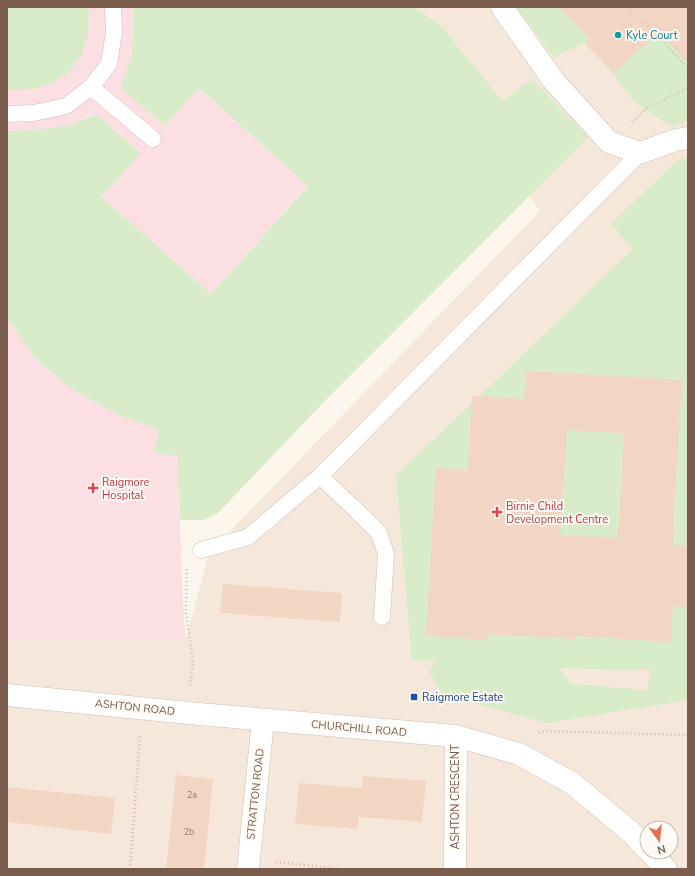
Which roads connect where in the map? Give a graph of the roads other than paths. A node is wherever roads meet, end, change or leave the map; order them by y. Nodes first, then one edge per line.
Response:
1 (113, 7) edge
2 (502, 7) edge
3 (91, 87) junction
4 (7, 114) edge
5 (688, 138) edge
6 (153, 139) dead end
7 (640, 153) junction
8 (320, 476) junction
9 (201, 550) dead end
10 (382, 617) dead end
11 (7, 695) edge
12 (263, 720) junction
13 (456, 736) junction
14 (639, 840) edge
15 (658, 860) edge
16 (248, 869) edge
17 (455, 869) edge
18 (666, 869) edge

1 - 3 lane
2 - 7 street
3 - 4 lane
3 - 6 lane
5 - 7 street
7 - 8 lane
8 - 9 lane
8 - 10 lane
11 - 12 street, ASHTON ROAD
12 - 13 street, CHURCHILL ROAD
12 - 16 street, STRATTON ROAD
13 - 14 street, ASHTON CRESCENT
13 - 17 street, ASHTON CRESCENT
15 - 18 street

